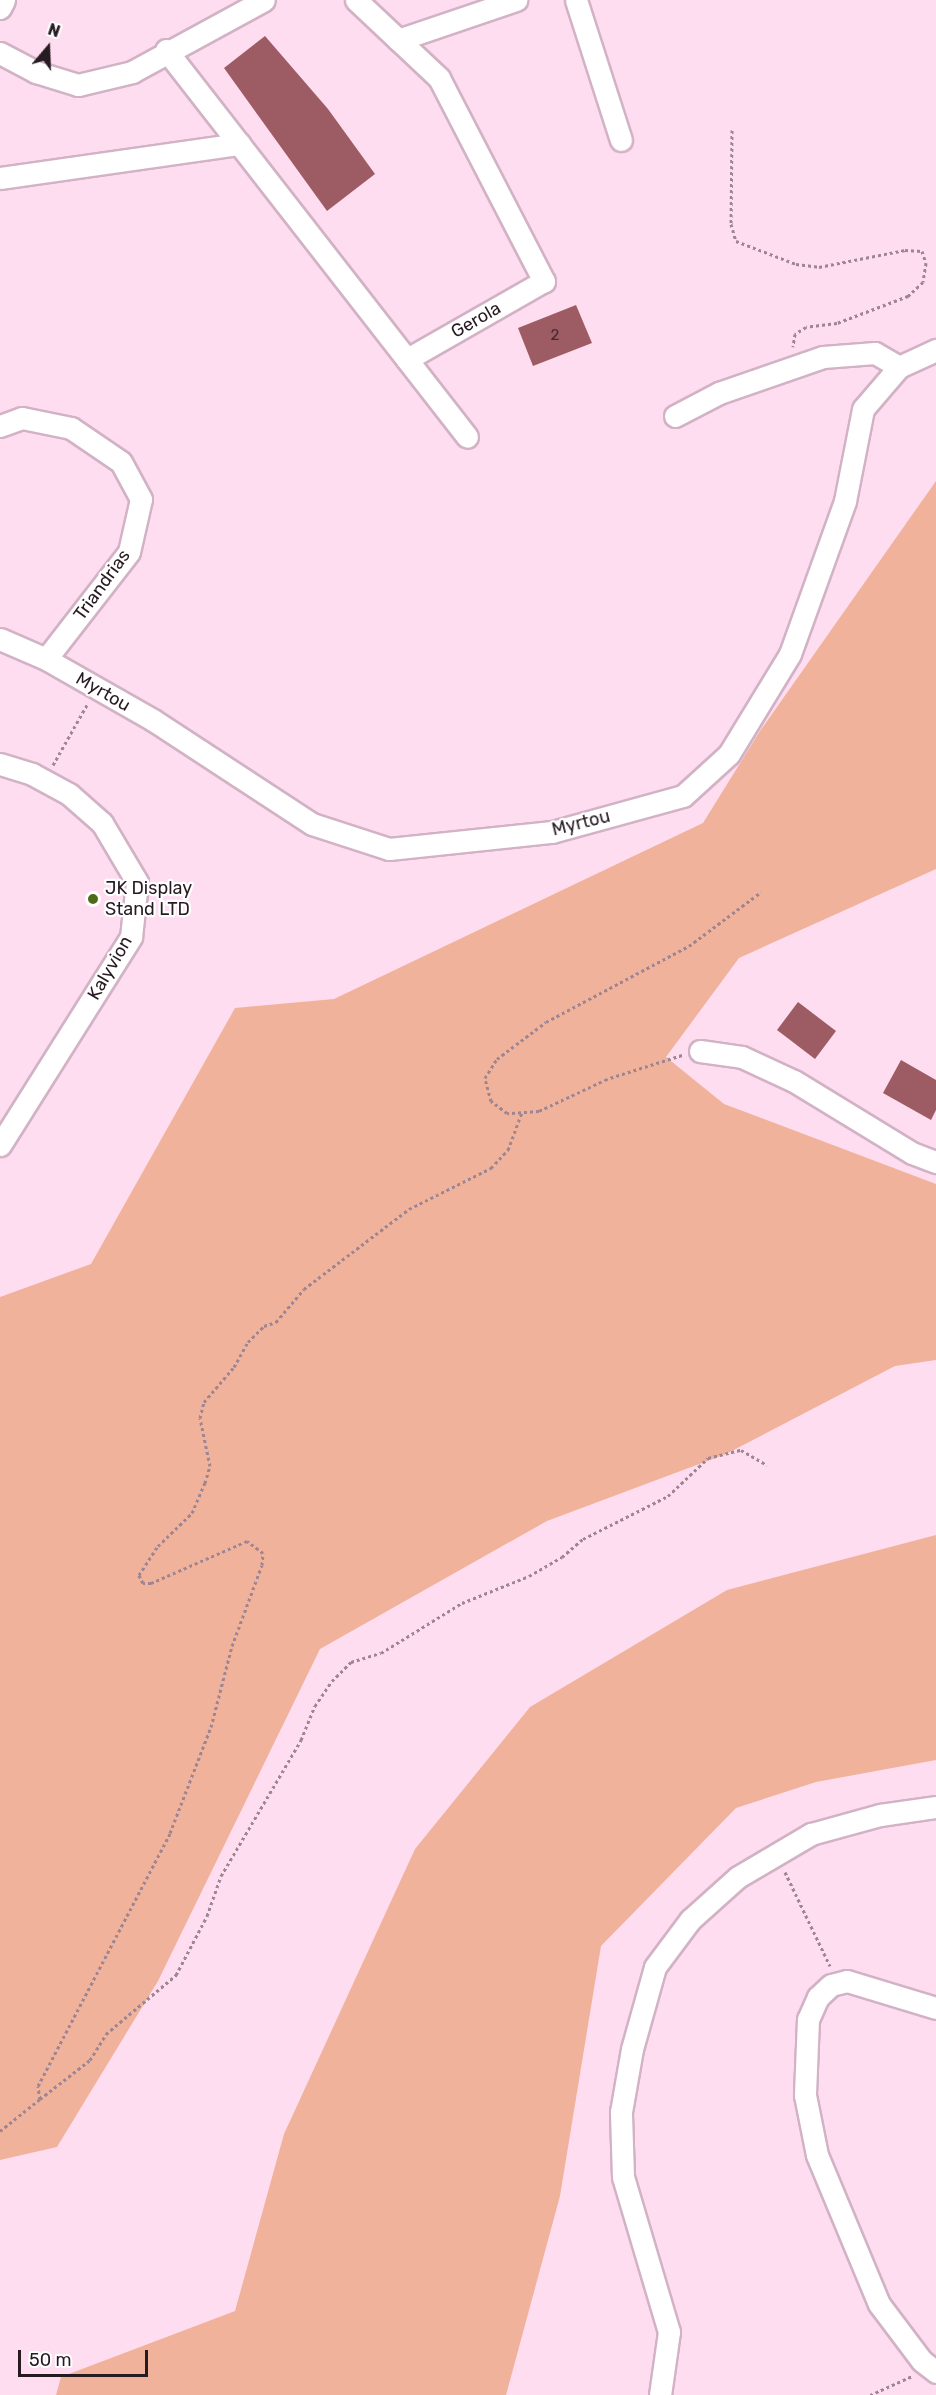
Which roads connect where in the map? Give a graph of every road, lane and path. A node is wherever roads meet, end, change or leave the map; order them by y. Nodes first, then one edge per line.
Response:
1 (4, 0) edge
2 (264, 0) edge
3 (356, 0) edge
4 (516, 0) edge
5 (576, 0) edge
6 (0, 8) edge
7 (398, 40) junction
8 (166, 50) junction
9 (0, 53) edge
10 (732, 130) dead end
11 (621, 140) dead end
12 (240, 144) junction
13 (0, 178) edge
14 (936, 350) edge
15 (407, 359) junction
16 (790, 367) junction
17 (899, 367) junction
18 (675, 416) dead end
19 (0, 426) edge
20 (468, 437) dead end
21 (0, 639) edge
22 (46, 659) junction
23 (85, 707) dead end
24 (0, 764) edge
25 (45, 782) junction
26 (761, 892) dead end
27 (700, 1052) joint
28 (522, 1112) junction
29 (0, 1144) edge
30 (936, 1162) edge
31 (766, 1466) dead end
32 (936, 1807) edge
33 (777, 1854) junction
34 (838, 1983) junction
35 (936, 2008) edge
36 (40, 2099) junction
37 (0, 2131) edge
38 (933, 2370) edge
39 (660, 2395) edge
40 (870, 2395) edge

1 - 6 street
2 - 8 street
3 - 7 street
4 - 7 street
5 - 11 street
7 - 15 street, Gerola
8 - 9 street
8 - 12 street
10 - 16 path
12 - 13 street
12 - 15 street
14 - 17 street, Myrtou
15 - 20 street
16 - 17 street
16 - 18 street
17 - 22 street, Myrtou
19 - 22 street, Triandrias
21 - 22 street, Myrtou
23 - 25 path
24 - 25 street, Kalyvion
25 - 29 street, Kalyvion
26 - 28 path
27 - 28 path
27 - 30 street
28 - 36 path
31 - 36 path
32 - 33 street
33 - 34 path
33 - 39 street
34 - 35 street
34 - 38 street
36 - 37 path
38 - 40 path

